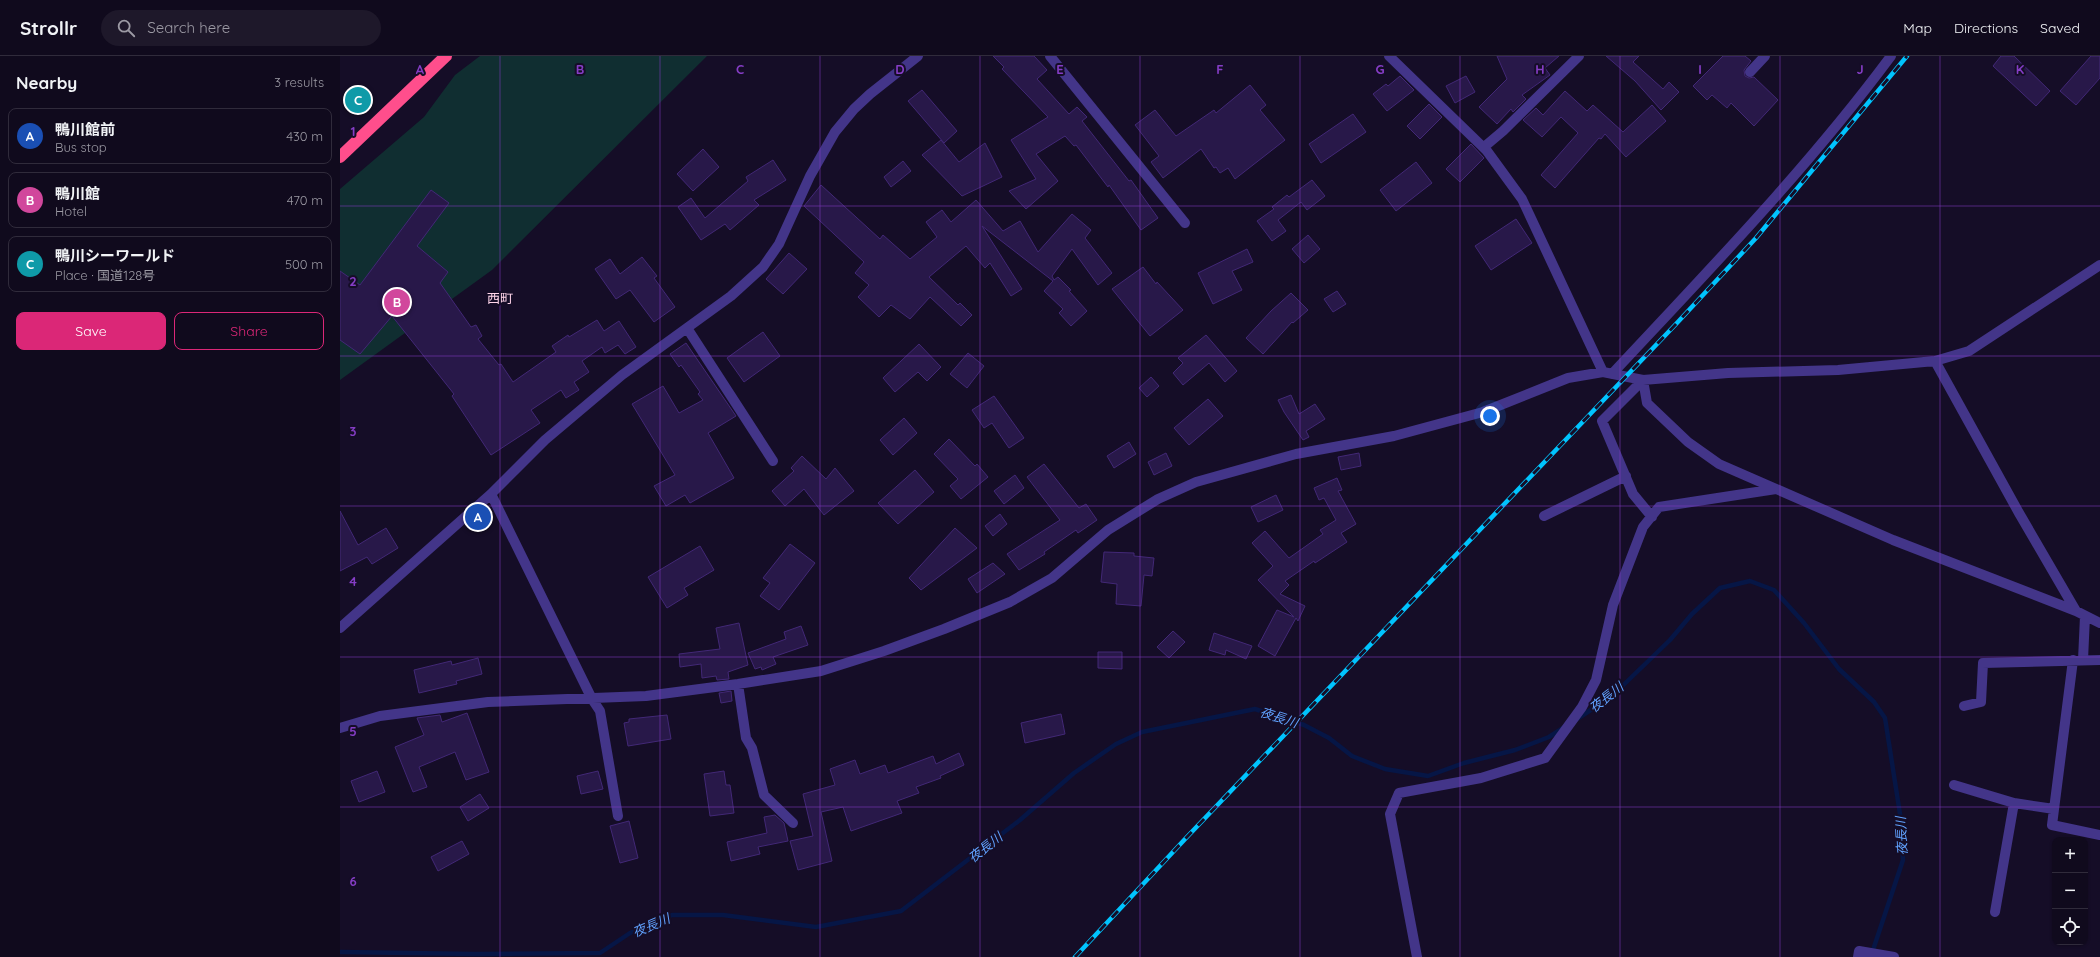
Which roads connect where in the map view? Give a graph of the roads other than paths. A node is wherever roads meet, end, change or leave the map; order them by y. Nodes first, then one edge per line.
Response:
1 (446, 56) edge
2 (918, 56) edge
3 (1050, 56) edge
4 (1389, 56) edge
5 (1579, 56) edge
6 (1765, 56) edge
7 (1890, 56) edge
8 (1750, 72) dead end
9 (1484, 148) junction
10 (340, 157) edge
11 (1185, 224) dead end
12 (2100, 265) edge
13 (687, 328) junction
14 (1935, 361) junction
15 (1608, 373) junction
16 (1643, 380) junction
17 (773, 461) dead end
18 (1626, 476) junction
19 (1776, 489) junction
20 (491, 494) junction
21 (1544, 516) dead end
22 (1652, 517) junction
23 (2081, 613) junction
24 (2100, 623) edge
25 (340, 628) edge
26 (2078, 660) junction
27 (2100, 660) edge
28 (738, 684) junction
29 (592, 699) junction
30 (1964, 706) dead end
31 (340, 728) edge
32 (1954, 785) dead end
33 (2014, 803) junction
34 (2054, 809) junction
35 (618, 816) dead end
36 (793, 823) dead end
37 (2100, 835) edge
38 (1995, 912) dead end
39 (1862, 954) edge
40 (1417, 957) edge
41 (1894, 957) edge

1 - 10 highway
2 - 13 street
3 - 11 street
4 - 9 street
5 - 9 street
6 - 8 street
7 - 15 street
9 - 15 street
12 - 14 street
13 - 17 street
13 - 20 street
14 - 16 street
14 - 23 street
15 - 16 street
15 - 28 street
16 - 18 street
16 - 19 street
18 - 21 street
18 - 22 street
19 - 22 street
19 - 23 street
20 - 25 street
20 - 29 street
22 - 40 street
23 - 24 street
23 - 26 street
26 - 27 street
26 - 30 street
26 - 34 street
28 - 29 street
28 - 36 street
29 - 31 street
29 - 35 street
32 - 33 street
33 - 34 street
33 - 38 street
34 - 37 street
39 - 41 street

